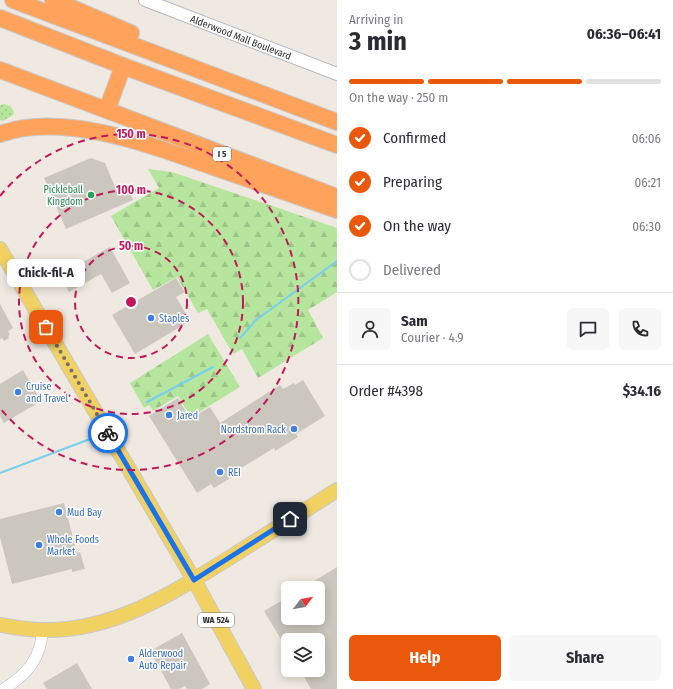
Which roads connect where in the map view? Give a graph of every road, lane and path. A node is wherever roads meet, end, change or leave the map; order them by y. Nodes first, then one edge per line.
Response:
1 (14, 0) edge
2 (53, 0) edge
3 (145, 0) edge
4 (0, 18) edge
5 (123, 66) junction
6 (0, 70) edge
7 (337, 74) edge
8 (0, 77) edge
9 (67, 95) junction
10 (281, 100) junction
11 (107, 110) junction
12 (337, 122) edge
13 (0, 134) edge
14 (337, 144) edge
15 (337, 197) edge
16 (337, 210) edge
17 (0, 249) edge
18 (337, 490) edge
19 (194, 580) junction
20 (0, 625) edge
21 (42, 630) junction
22 (4, 689) edge
23 (254, 689) edge

1 - 10 highway
2 - 10 highway
3 - 7 main road, Alderwood Mall Boulevard
4 - 5 highway
5 - 11 highway
5 - 14 highway
6 - 9 highway, I 5
8 - 9 highway
9 - 11 highway, I 5
10 - 12 highway
11 - 15 highway, I 5
13 - 16 highway
17 - 19 main road, WA 524
18 - 19 main road
19 - 21 main road
19 - 23 main road, WA 524
20 - 21 main road
21 - 22 street

